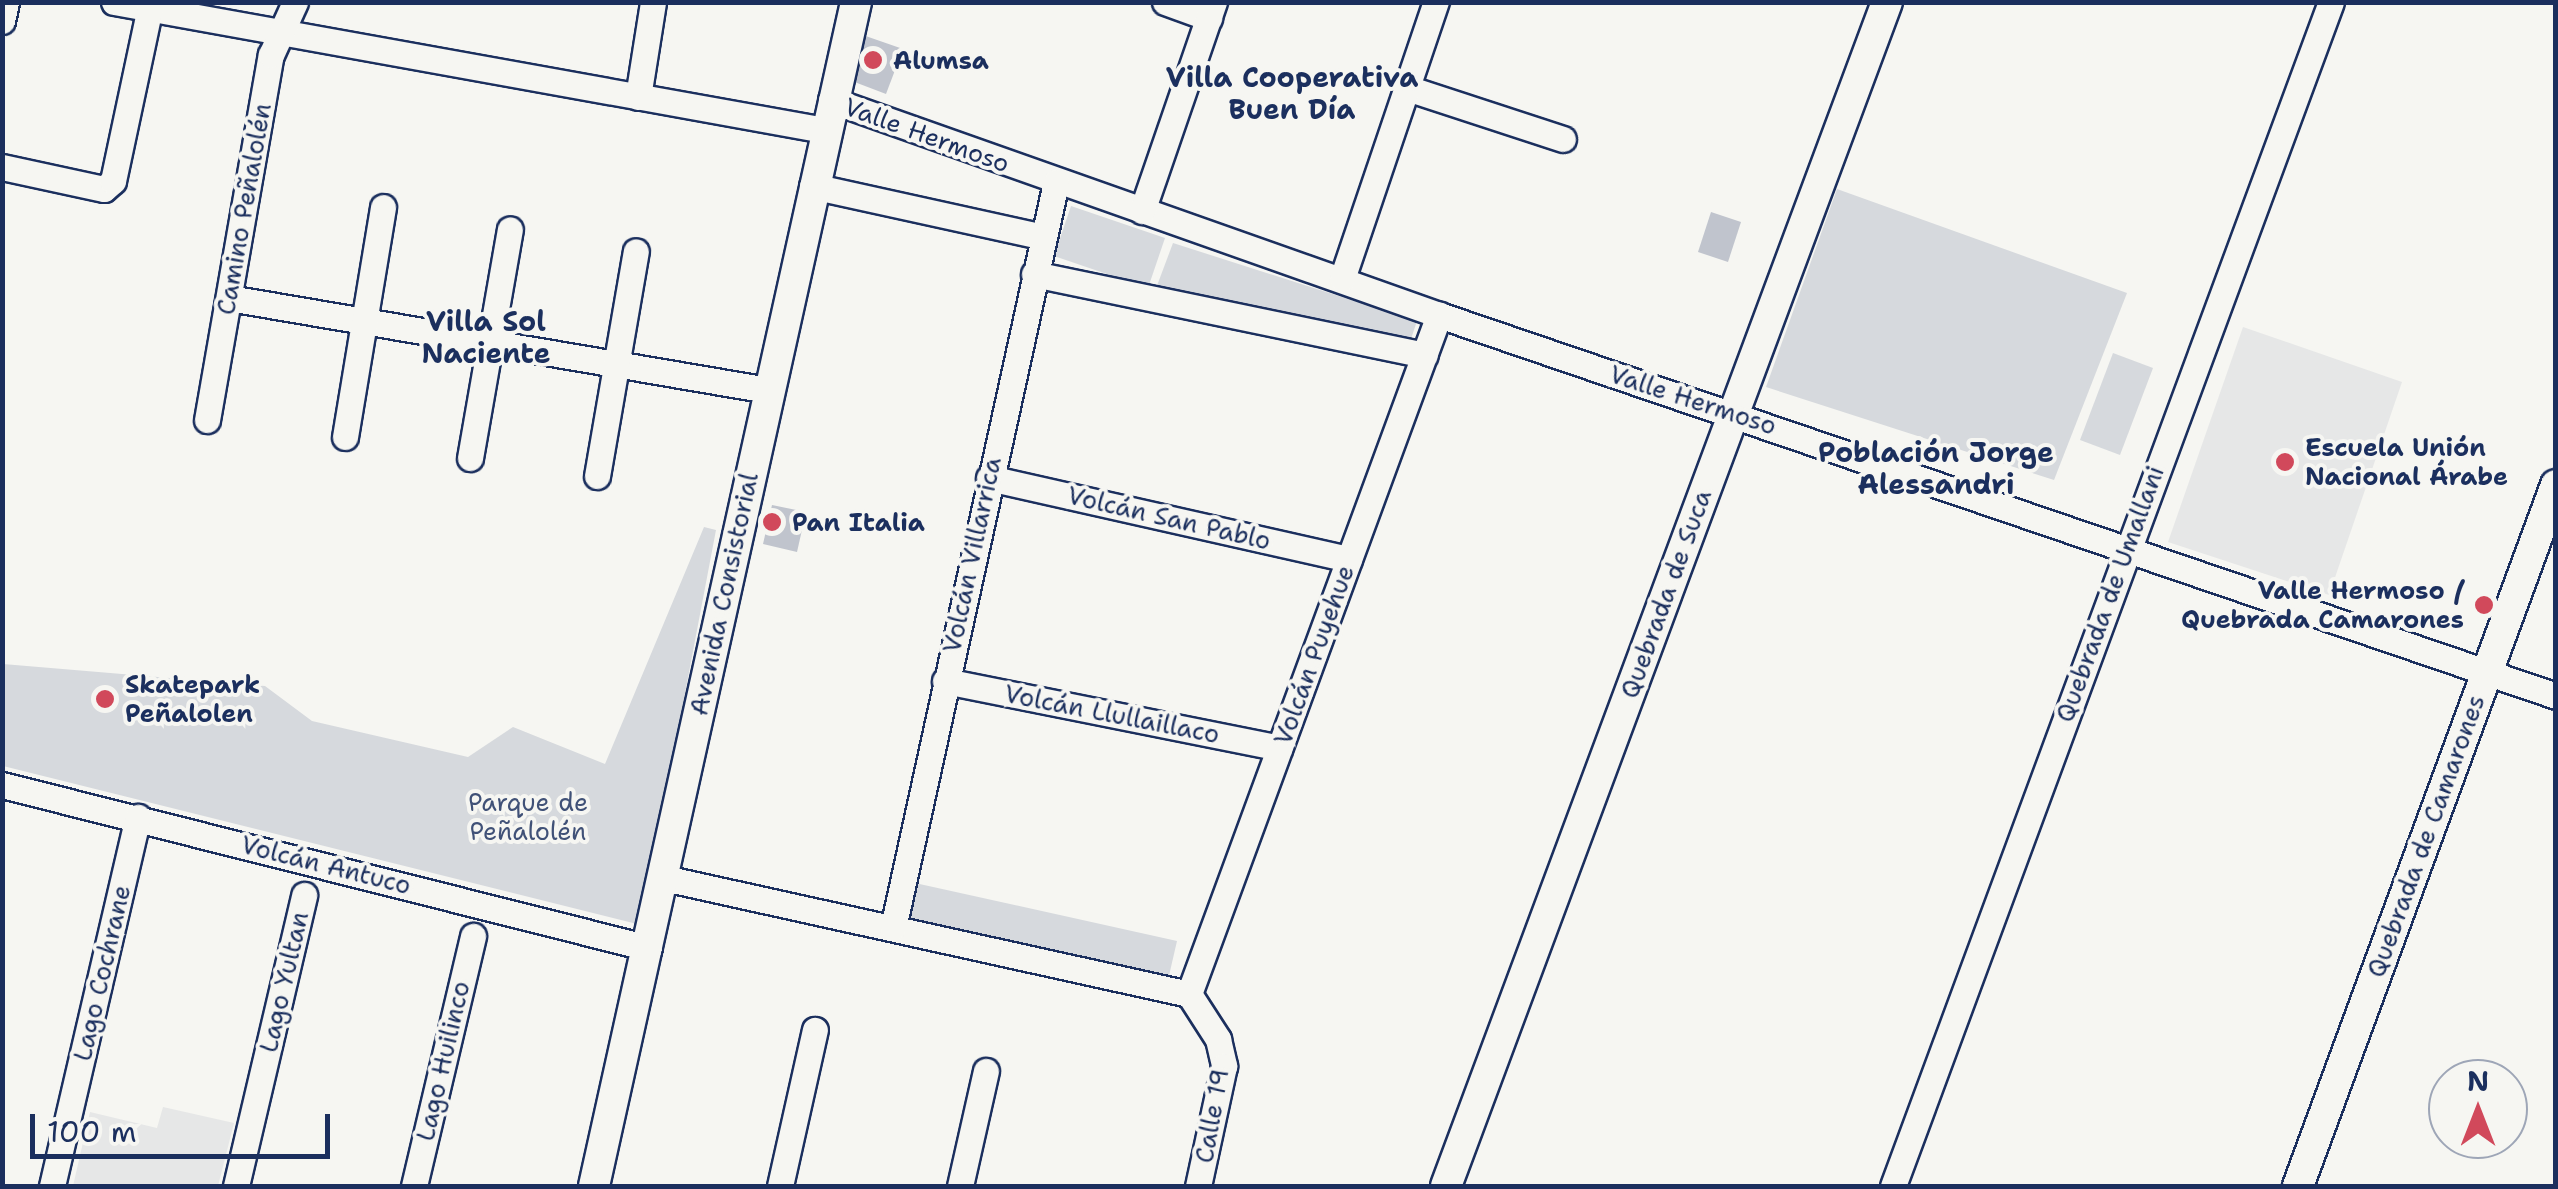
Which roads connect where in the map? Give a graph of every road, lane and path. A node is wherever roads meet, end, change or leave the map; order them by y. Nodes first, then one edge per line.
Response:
1 (6, 2) edge
2 (114, 2) edge
3 (295, 2) edge
4 (653, 2) edge
5 (856, 2) edge
6 (1166, 2) edge
7 (1436, 2) edge
8 (1887, 2) edge
9 (2331, 2) edge
10 (150, 6) edge
11 (1212, 10) edge
12 (2, 21) edge
13 (282, 35) junction
14 (1407, 88) junction
15 (638, 97) junction
16 (827, 115) junction
17 (1562, 139) dead end
18 (2, 166) edge
19 (1056, 182) junction
20 (812, 186) junction
21 (383, 207) dead end
22 (1142, 210) junction
23 (510, 229) dead end
24 (1043, 237) junction
25 (636, 251) dead end
26 (1034, 274) junction
27 (1342, 279) junction
28 (229, 298) junction
29 (1439, 315) junction
30 (364, 321) junction
31 (490, 343) junction
32 (1424, 355) junction
33 (617, 364) junction
34 (768, 390) junction
35 (1733, 413) junction
36 (208, 420) dead end
37 (345, 437) dead end
38 (470, 458) dead end
39 (597, 476) dead end
40 (989, 478) junction
41 (2556, 486) edge
42 (2127, 548) junction
43 (1349, 559) junction
44 (2486, 671) junction
45 (945, 680) junction
46 (2556, 696) edge
47 (1280, 748) junction
48 (2, 786) edge
49 (138, 817) junction
50 (664, 878) junction
51 (304, 895) dead end
52 (894, 928) junction
53 (473, 936) dead end
54 (649, 948) junction
55 (1188, 994) junction
56 (816, 1030) dead end
57 (986, 1072) dead end
58 (52, 1186) edge
59 (236, 1186) edge
60 (414, 1186) edge
61 (594, 1186) edge
62 (780, 1186) edge
63 (960, 1186) edge
64 (1198, 1186) edge
65 (1446, 1186) edge
66 (1893, 1186) edge
67 (2298, 1186) edge

1 - 12 street
2 - 10 street, Valle Hermoso
3 - 13 street, Camino Peñalolén
4 - 15 street
5 - 16 street, Avenida Consistorial
6 - 11 street
7 - 14 street
8 - 35 street, Quebrada de Suca
9 - 42 street, Quebrada de Umallani
10 - 13 street, Valle Hermoso
10 - 18 street
11 - 22 street
13 - 15 street, Valle Hermoso
13 - 28 street, Camino Peñalolén
14 - 17 street
14 - 27 street
15 - 16 street, Valle Hermoso
16 - 19 street, Valle Hermoso
16 - 20 street, Avenida Consistorial
19 - 22 street, Valle Hermoso
19 - 24 street, Volcán Villarrica
20 - 24 street
20 - 34 street, Avenida Consistorial
21 - 30 street
22 - 27 street, Valle Hermoso
23 - 31 street
24 - 26 street, Volcán Villarrica
25 - 33 street
26 - 32 street
26 - 40 street, Volcán Villarrica
27 - 29 street, Valle Hermoso
28 - 30 street
28 - 36 street, Camino Peñalolén
29 - 32 street, Volcán Puyehue
29 - 35 street, Valle Hermoso
30 - 31 street
30 - 37 street
31 - 33 street
31 - 38 street
32 - 43 street, Volcán Puyehue
33 - 34 street
33 - 39 street
34 - 50 street, Avenida Consistorial
35 - 42 street, Valle Hermoso
35 - 65 street, Quebrada de Suca
40 - 43 street, Volcán San Pablo
40 - 45 street, Volcán Villarrica
41 - 44 street, Quebrada de Camarones
42 - 44 street, Valle Hermoso
42 - 66 street, Quebrada de Umallani
43 - 47 street, Volcán Puyehue
44 - 46 street, Valle Hermoso
44 - 67 street, Quebrada de Camarones
45 - 47 street, Volcán Llullaillaco
45 - 52 street, Volcán Villarrica
47 - 55 street, Volcán Puyehue
48 - 49 street, Volcán Antuco
49 - 54 street, Volcán Antuco
49 - 58 street, Lago Cochrane
50 - 52 street
50 - 54 street, Avenida Consistorial
51 - 59 street, Lago Yultan
52 - 55 street
53 - 60 street, Lago Huilinco
54 - 61 street, Avenida Consistorial
55 - 64 street, Calle 19
56 - 62 street
57 - 63 street

